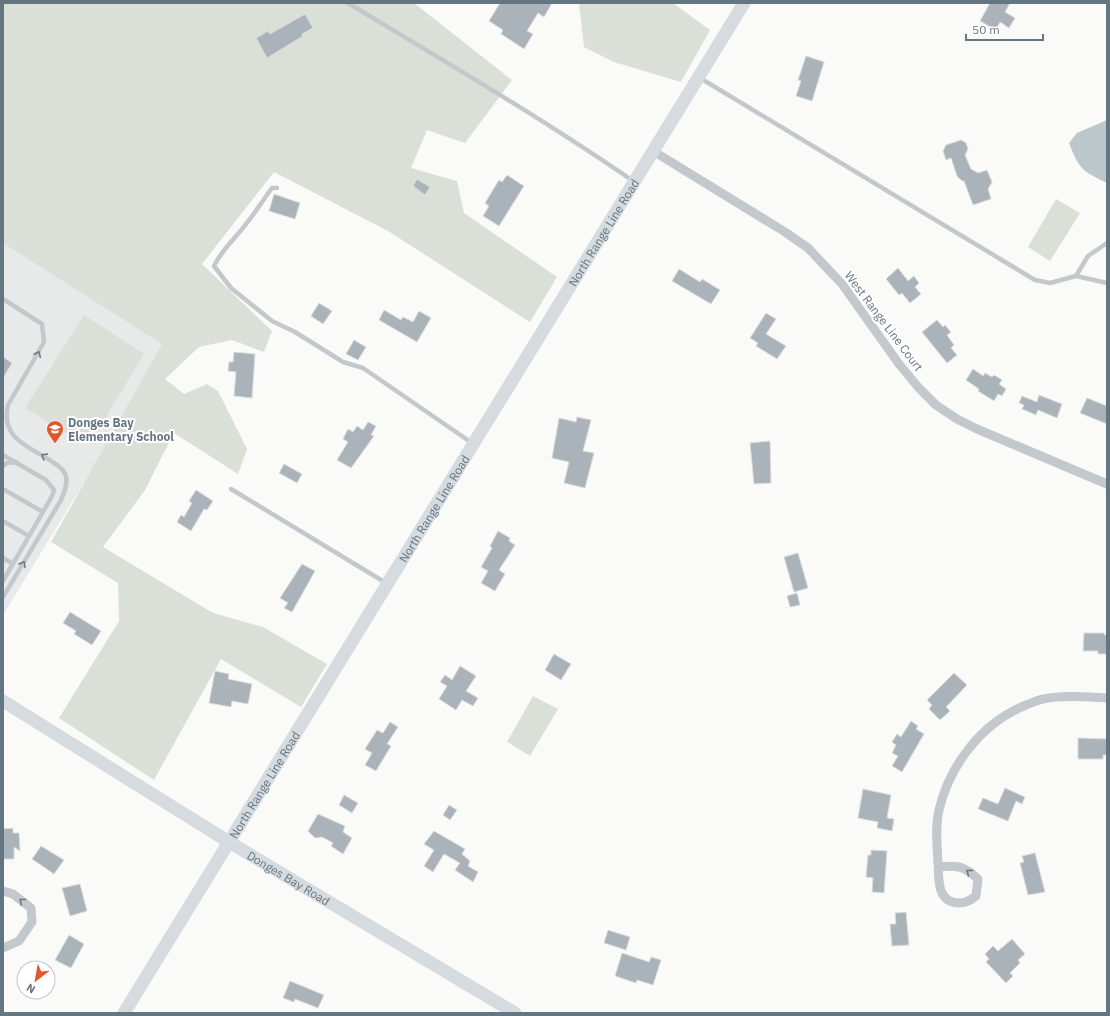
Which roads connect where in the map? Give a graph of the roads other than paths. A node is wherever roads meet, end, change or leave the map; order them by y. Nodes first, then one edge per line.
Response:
1 (348, 3) edge
2 (744, 3) edge
3 (699, 77) junction
4 (653, 151) junction
5 (634, 182) junction
6 (277, 188) dead end
7 (1107, 243) edge
8 (1076, 276) junction
9 (1107, 283) edge
10 (3, 299) edge
11 (473, 444) junction
12 (3, 455) edge
13 (16, 462) junction
14 (3, 466) edge
15 (1107, 484) edge
16 (3, 489) edge
17 (231, 489) dead end
18 (43, 512) junction
19 (3, 521) edge
20 (29, 536) junction
21 (3, 558) edge
22 (13, 564) junction
23 (3, 581) edge
24 (387, 584) junction
25 (3, 598) edge
26 (1107, 698) edge
27 (3, 701) edge
28 (229, 842) junction
29 (939, 867) junction
30 (3, 891) edge
31 (3, 948) edge
32 (124, 1013) edge
33 (515, 1013) edge

1 - 5 lane
2 - 3 street, North Range Line Road
3 - 4 street, North Range Line Road
3 - 8 lane
4 - 5 street, North Range Line Road
4 - 15 street, West Range Line Court
5 - 11 street, North Range Line Road
6 - 11 lane
7 - 8 lane
8 - 9 lane
25 -> 10 lane
11 - 24 street, North Range Line Road
12 - 13 lane
13 - 14 lane
13 - 18 lane
16 - 18 lane
17 - 24 lane
18 - 20 lane
19 - 20 lane
20 - 22 lane
21 - 22 lane
22 - 23 lane
24 - 28 street, North Range Line Road
26 - 29 street
27 - 28 street, Donges Bay Road
28 - 32 street, North Range Line Road
28 - 33 street, Donges Bay Road
29 -> 29 street
31 -> 30 street

